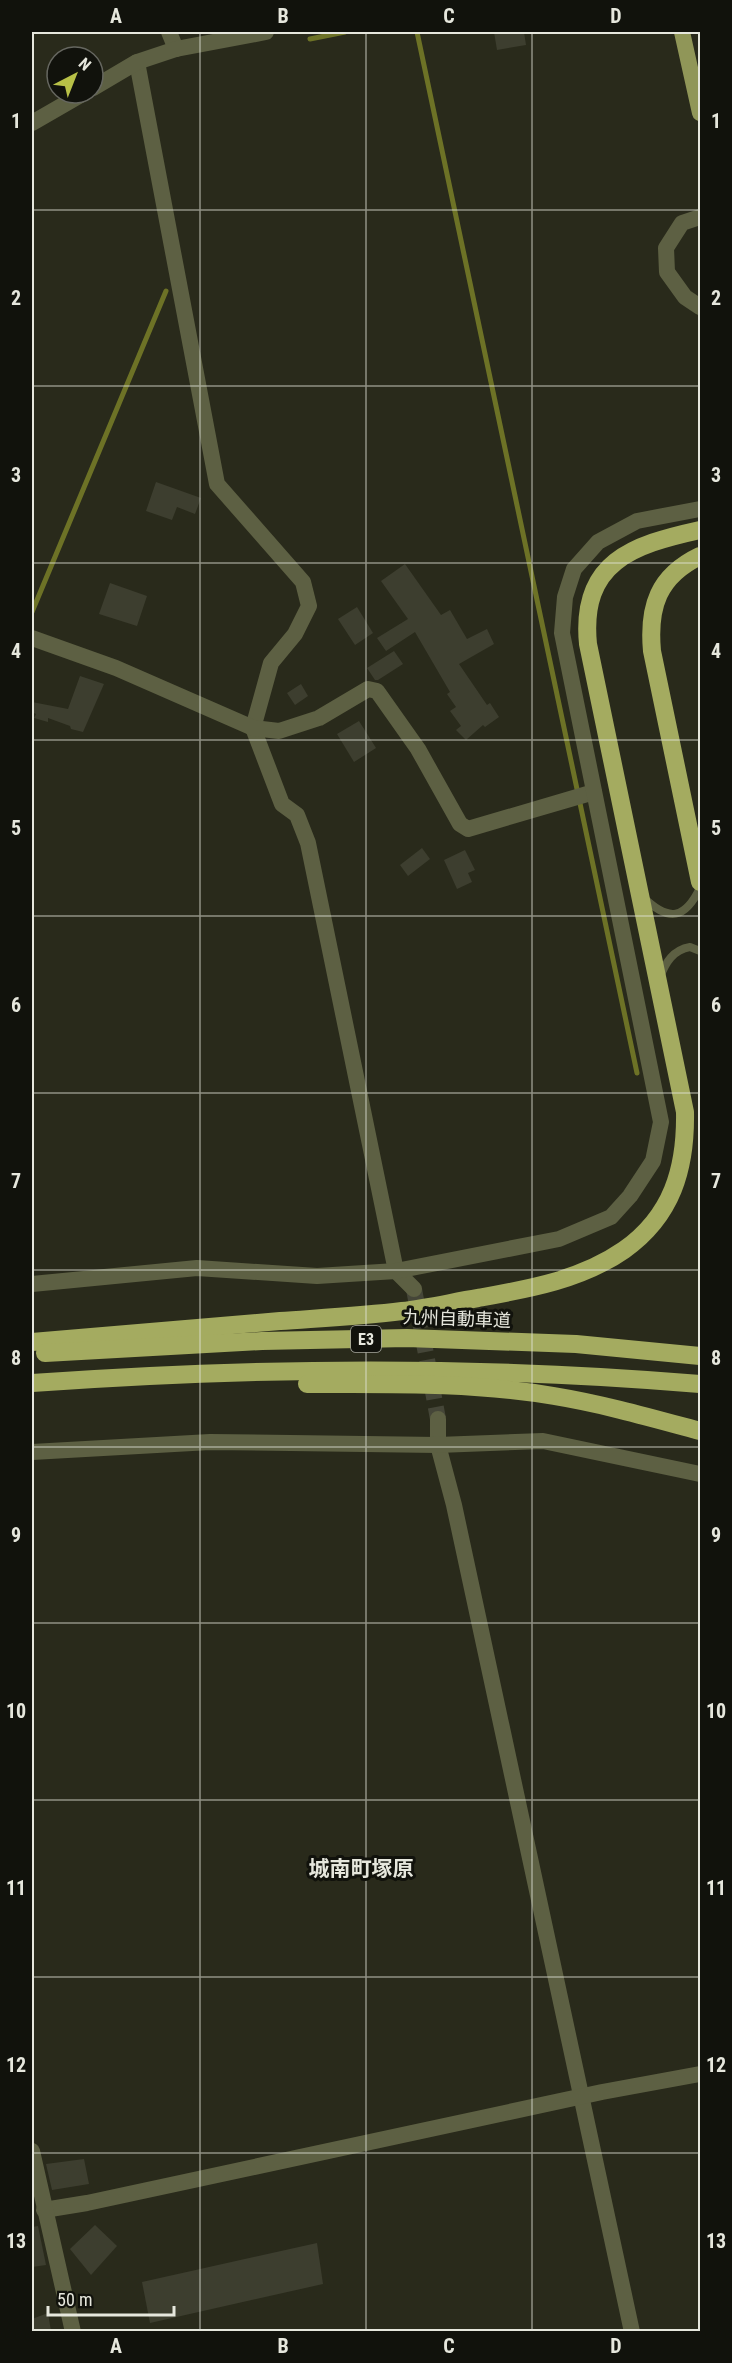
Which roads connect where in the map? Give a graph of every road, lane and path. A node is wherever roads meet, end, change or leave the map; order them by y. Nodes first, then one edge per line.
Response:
1 (169, 32) edge
2 (266, 32) edge
3 (682, 32) edge
4 (176, 49) junction
5 (137, 62) junction
6 (105, 80) edge
7 (63, 105) edge
8 (700, 112) edge
9 (32, 123) edge
10 (700, 217) edge
11 (700, 307) edge
12 (700, 509) edge
13 (700, 530) edge
14 (700, 556) edge
15 (32, 638) edge
16 (254, 728) junction
17 (594, 792) junction
18 (700, 882) edge
19 (700, 888) edge
20 (639, 893) junction
21 (700, 951) edge
22 (658, 983) junction
23 (396, 1272) junction
24 (32, 1284) edge
25 (414, 1289) tunnel mouth
26 (32, 1341) edge
27 (32, 1354) edge
28 (700, 1356) edge
29 (98, 1378) junction
30 (32, 1383) edge
31 (700, 1384) edge
32 (438, 1419) tunnel mouth
33 (700, 1431) edge
34 (438, 1445) junction
35 (32, 1452) edge
36 (700, 1474) edge
37 (700, 2074) edge
38 (580, 2097) junction
39 (32, 2151) edge
40 (44, 2210) junction
41 (73, 2331) edge
42 (632, 2331) edge

1 - 4 street
2 - 4 street
3 - 8 main road
4 - 5 street
5 - 6 street
5 - 16 street
7 - 9 street
10 - 11 street
12 - 17 street
13 - 20 highway
14 - 18 highway
15 - 16 street
16 - 17 street
16 - 23 street
17 - 23 street
19 - 20 lane
20 - 22 highway
21 - 22 lane
22 - 26 highway
23 - 24 street
23 - 25 street
27 - 28 highway, 九州自動車道 / E3
29 - 30 highway, E3
29 - 31 highway, E3
29 - 33 highway
32 - 34 street
34 - 35 street
34 - 36 street
34 - 38 street
37 - 38 street
38 - 40 street
38 - 42 street
39 - 40 street
40 - 41 street

